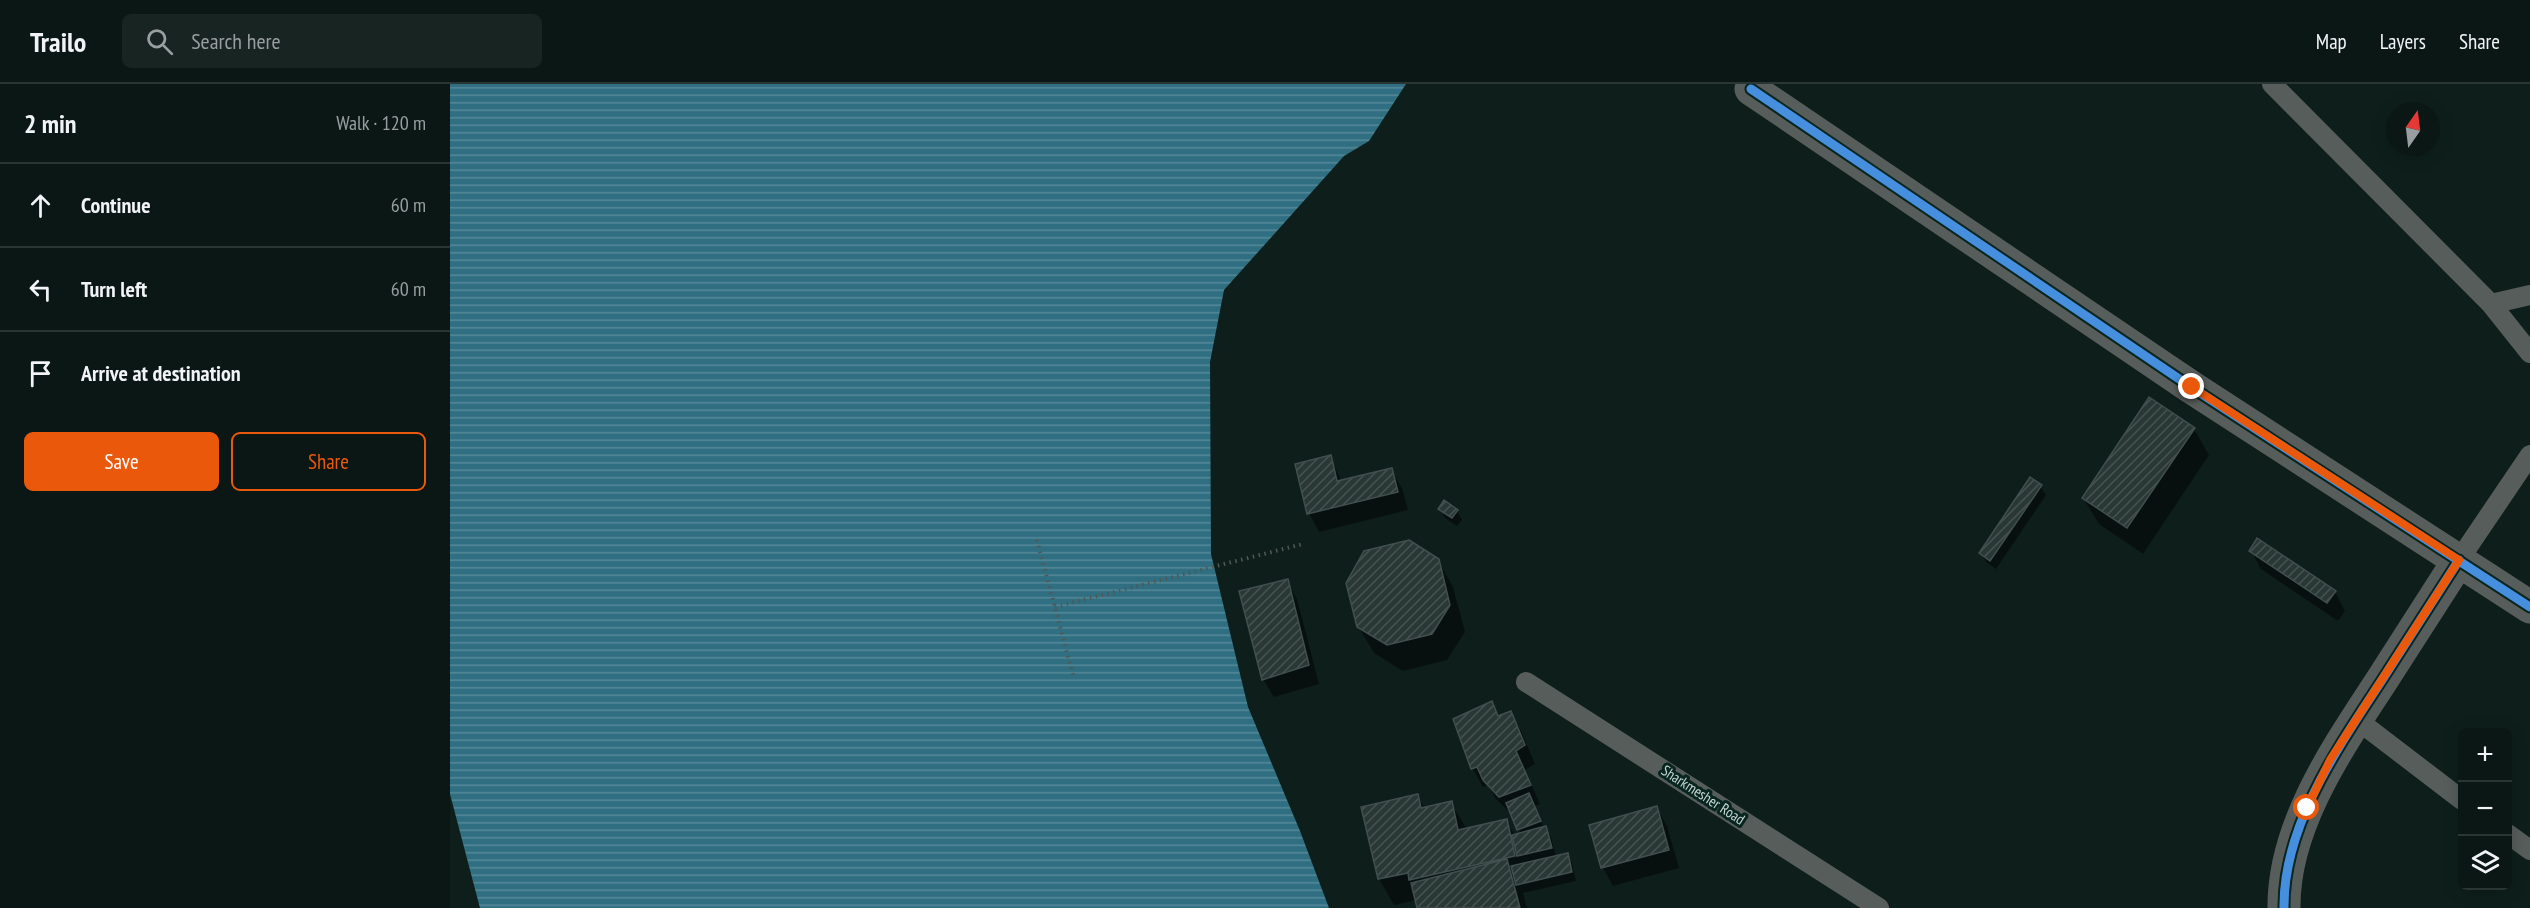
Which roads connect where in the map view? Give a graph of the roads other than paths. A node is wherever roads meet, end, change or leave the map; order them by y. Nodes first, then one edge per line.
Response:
1 (2272, 84) edge
2 (1751, 89) dead end
3 (2530, 295) edge
4 (2492, 304) junction
5 (2530, 353) edge
6 (2530, 455) edge
7 (2459, 560) junction
8 (2530, 607) edge
9 (1527, 682) dead end
10 (2356, 719) junction
11 (2458, 796) edge
12 (2511, 836) edge
13 (2530, 850) edge
14 (1879, 908) edge
15 (2284, 908) edge

1 - 4 lane
2 - 7 street
3 - 4 lane
4 - 5 lane
6 - 7 lane
7 - 8 street
7 - 10 street
9 - 14 lane, Sharkmesher Road
10 - 11 lane
10 - 15 street
12 - 13 lane

